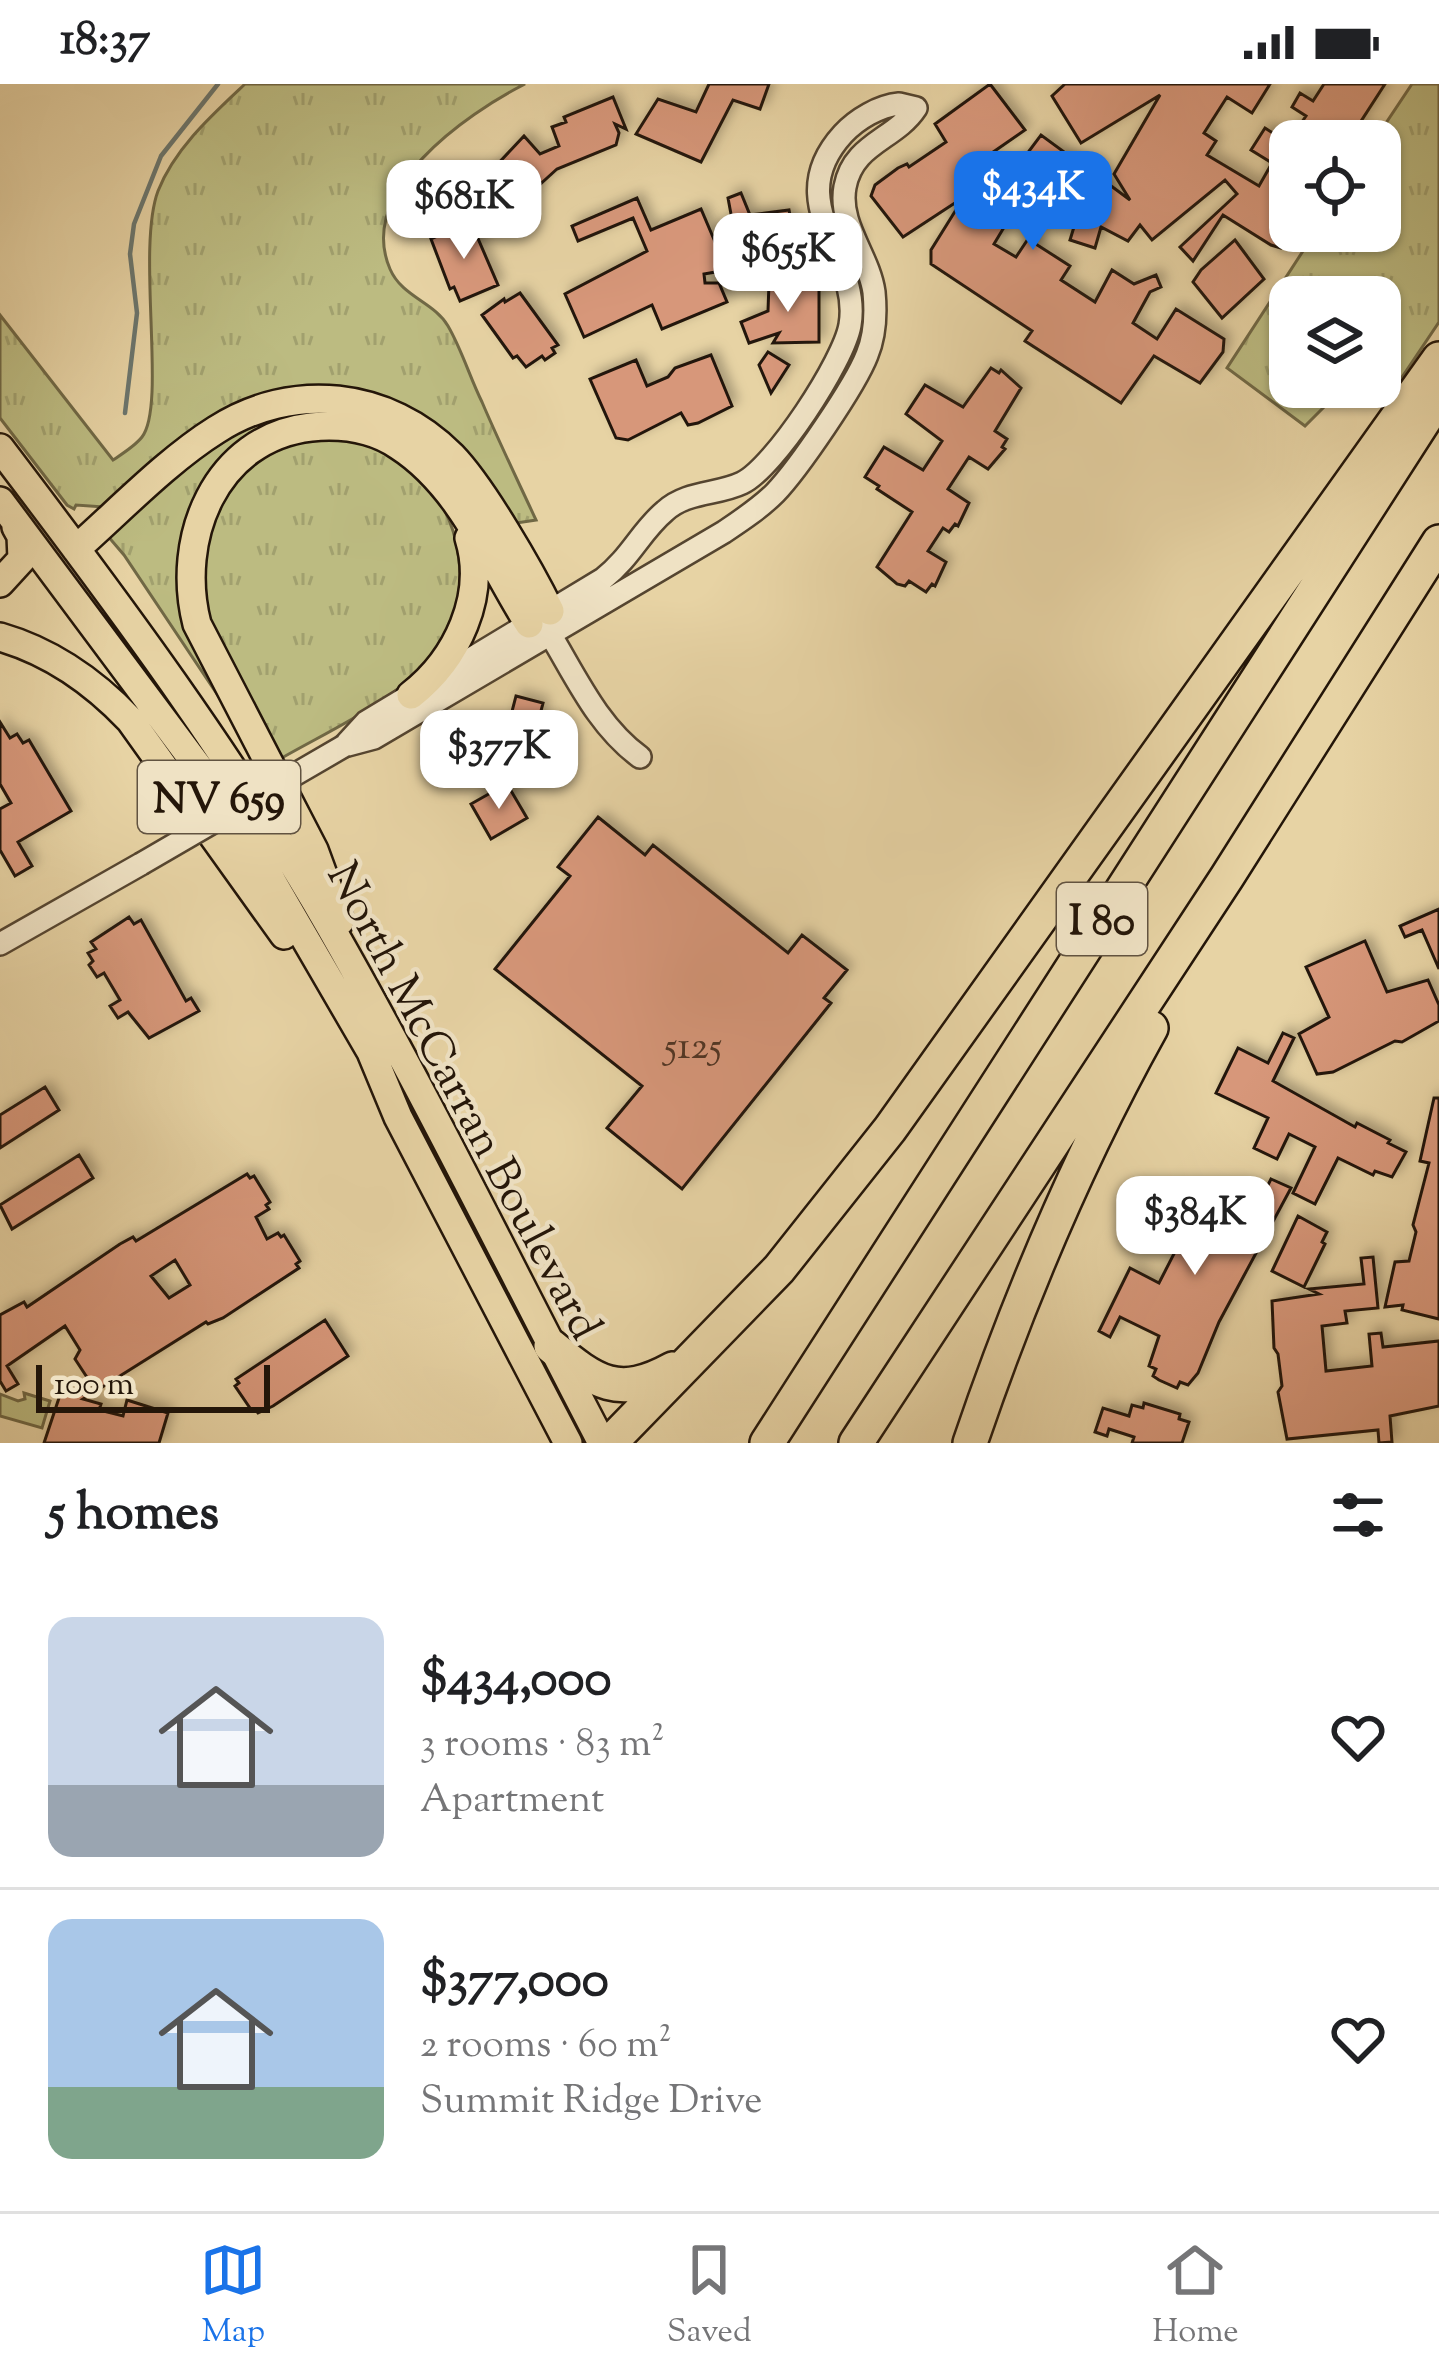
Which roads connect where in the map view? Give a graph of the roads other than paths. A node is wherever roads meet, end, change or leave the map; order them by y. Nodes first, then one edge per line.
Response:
1 (1439, 359) edge
2 (1439, 397) edge
3 (0, 448) edge
4 (450, 496) junction
5 (1, 502) edge
6 (1439, 542) edge
7 (76, 549) junction
8 (0, 583) edge
9 (543, 623) junction
10 (0, 637) edge
11 (411, 695) junction
12 (344, 746) junction
13 (640, 757) dead end
14 (1227, 877) junction
15 (0, 944) edge
16 (367, 993) junction
17 (398, 1117) junction
18 (713, 1340) junction
19 (551, 1346) junction
20 (568, 1443) edge
21 (606, 1443) edge
22 (767, 1443) edge
23 (856, 1443) edge
24 (970, 1443) edge

1 - 18 highway
2 - 22 highway, I 80
3 - 7 main road, North McCarran Boulevard / NV 659
4 - 9 main road
4 - 11 main road
4 - 16 main road
5 - 8 main road
5 - 17 main road, North McCarran Boulevard / NV 659
6 - 14 highway, I 80
7 - 9 main road
7 - 16 main road, North McCarran Boulevard / NV 659
9 - 9 street
9 - 11 street
9 - 12 street
9 - 13 street
10 - 17 main road
11 - 12 street
12 - 15 street, bridge
14 - 23 highway, I 80
14 - 24 highway
16 - 19 main road, North McCarran Boulevard / NV 659
17 - 20 main road, North McCarran Boulevard / NV 659
18 - 19 highway
18 - 21 highway
19 - 21 main road, North McCarran Boulevard / NV 659

